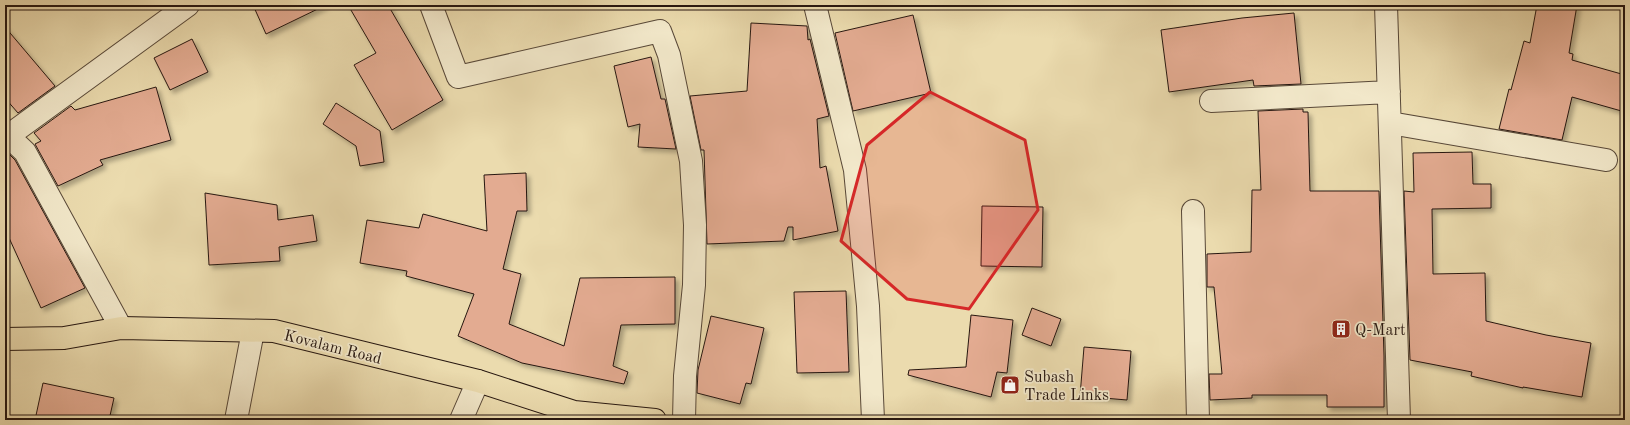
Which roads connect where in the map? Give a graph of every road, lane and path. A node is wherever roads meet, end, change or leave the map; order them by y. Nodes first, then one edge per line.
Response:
1 (188, 5) edge
2 (431, 5) edge
3 (815, 5) edge
4 (1386, 5) edge
5 (1389, 92) junction
6 (1212, 101) dead end
7 (1390, 122) junction
8 (7, 134) edge
9 (1606, 160) dead end
10 (1193, 211) dead end
11 (121, 328) junction
12 (253, 331) junction
13 (5, 339) edge
14 (478, 381) junction
15 (236, 420) edge
16 (461, 420) edge
17 (655, 420) edge
18 (684, 420) edge
19 (873, 420) edge
20 (1198, 420) edge
21 (1399, 420) edge

1 - 8 street
2 - 18 street
3 - 19 street
4 - 5 street
5 - 6 street
5 - 7 street
7 - 9 street
7 - 21 street
8 - 11 street
10 - 20 street
11 - 12 main road, Kovalam Road
11 - 13 main road, Kovalam Road
12 - 14 main road, Kovalam Road
12 - 15 street
14 - 16 street
14 - 17 main road, Kovalam Road

